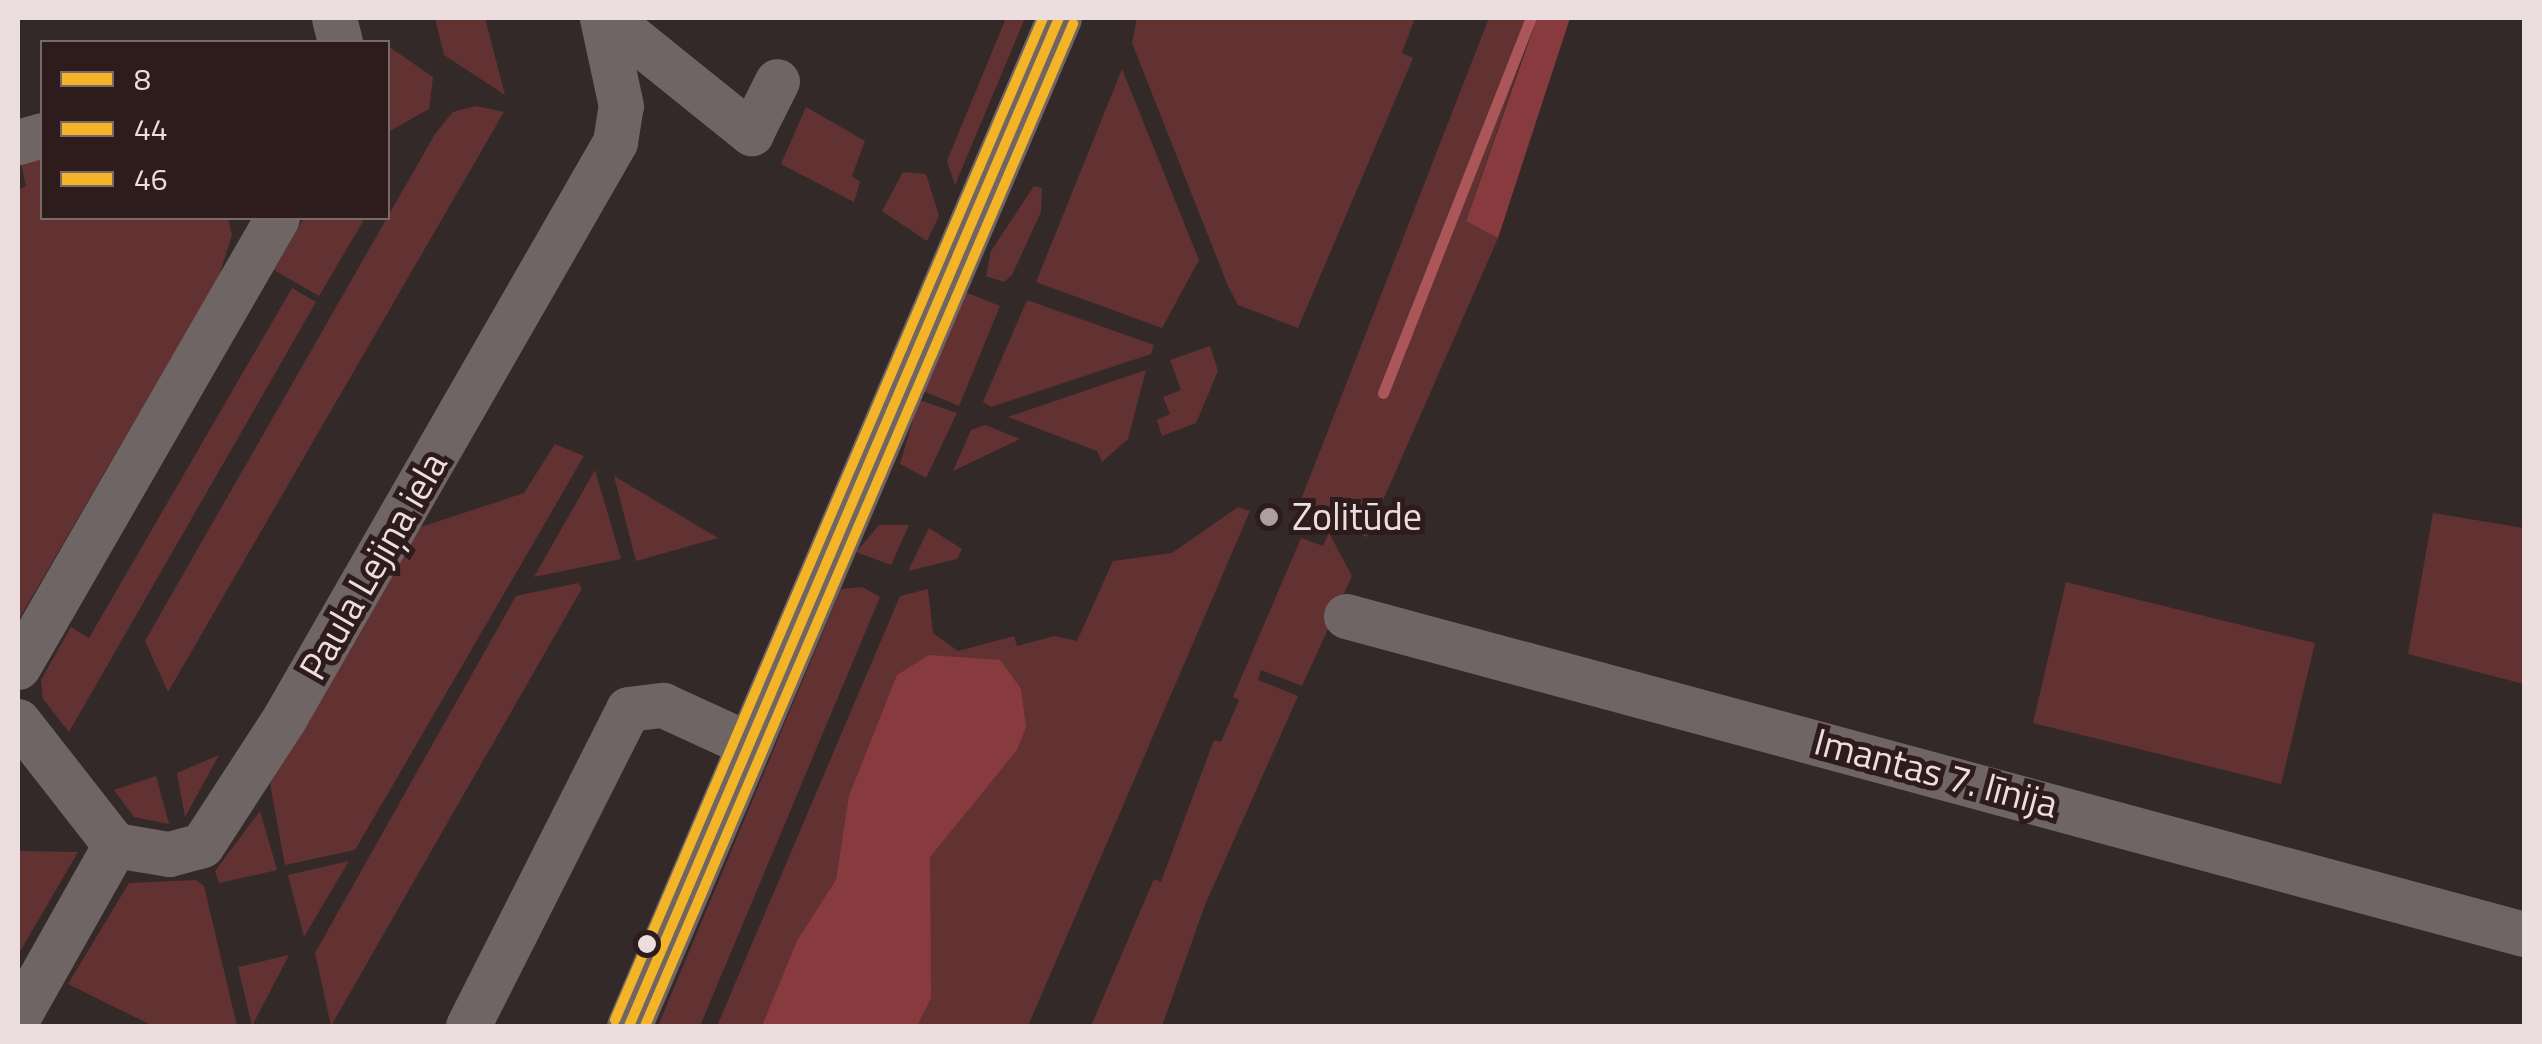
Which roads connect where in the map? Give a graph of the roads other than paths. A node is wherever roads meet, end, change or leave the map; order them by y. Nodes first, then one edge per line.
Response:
1 (605, 18) edge
2 (1059, 18) edge
3 (777, 81) dead end
4 (276, 220) edge
5 (1346, 616) dead end
6 (18, 667) edge
7 (18, 722) edge
8 (748, 744) junction
9 (115, 845) junction
10 (2524, 934) edge
11 (18, 1017) edge
12 (468, 1026) edge
13 (629, 1026) edge

1 - 3 street
1 - 9 street, Paula Lejiņa iela
2 - 8 street
4 - 6 street
5 - 10 street, Imantas 7. līnija
7 - 9 street
8 - 12 street
8 - 13 street
9 - 11 street

